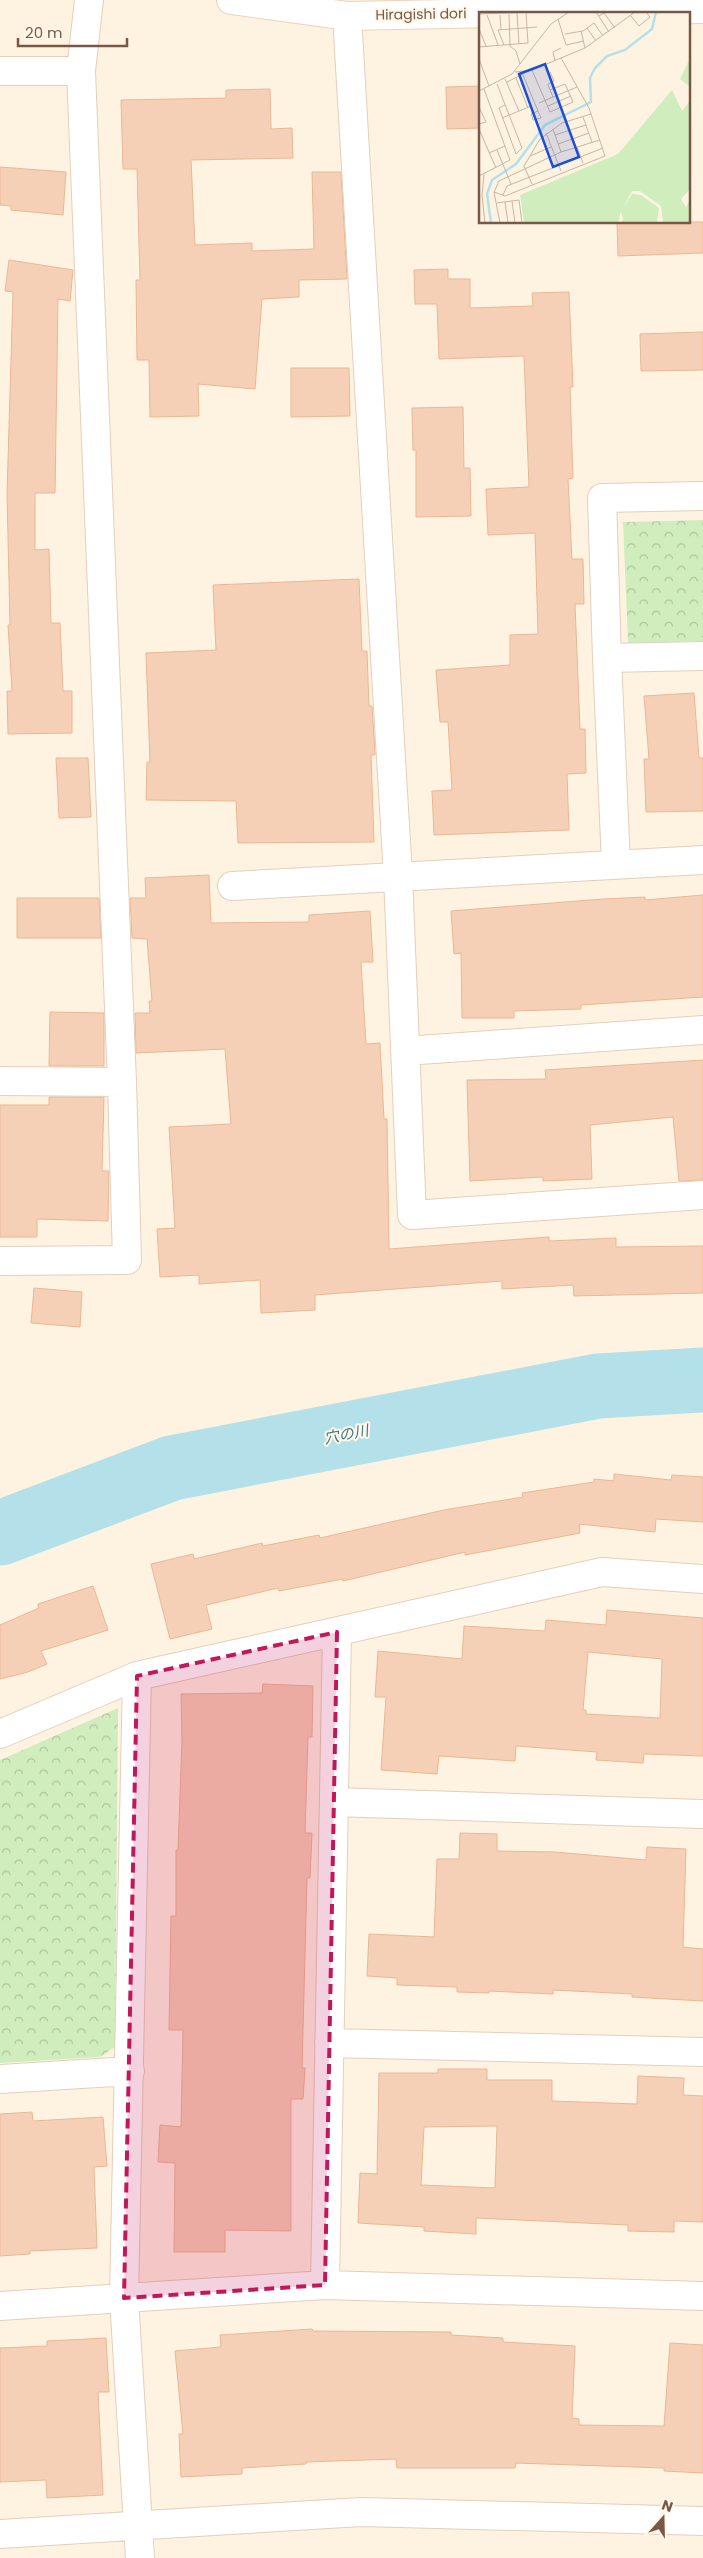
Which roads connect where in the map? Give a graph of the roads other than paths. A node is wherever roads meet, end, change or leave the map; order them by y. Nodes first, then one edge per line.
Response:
1 (89, 0) edge
2 (231, 0) edge
3 (703, 9) edge
4 (550, 12) edge
5 (479, 13) edge
6 (347, 16) junction
7 (0, 71) edge
8 (81, 71) junction
9 (703, 496) edge
10 (703, 656) edge
11 (607, 658) junction
12 (703, 860) edge
13 (616, 864) junction
14 (398, 876) junction
15 (232, 886) dead end
16 (703, 1030) edge
17 (405, 1051) junction
18 (0, 1082) edge
19 (122, 1082) junction
20 (703, 1195) edge
21 (0, 1261) edge
22 (703, 1579) edge
23 (337, 1632) junction
24 (136, 1676) junction
25 (0, 1734) edge
26 (334, 1802) junction
27 (703, 1814) edge
28 (329, 2043) junction
29 (703, 2052) edge
30 (130, 2071) junction
31 (0, 2079) edge
32 (325, 2285) junction
33 (703, 2296) edge
34 (124, 2298) junction
35 (0, 2306) edge
36 (703, 2521) edge
37 (137, 2525) junction
38 (0, 2534) edge
39 (140, 2558) edge

1 - 8 street
2 - 6 street, Hiragishi dori
3 - 4 street, Hiragishi dori
5 - 6 street, Hiragishi dori
6 - 14 street
7 - 8 street
8 - 19 street
9 - 11 street
10 - 11 street
11 - 13 street
12 - 13 street
13 - 14 street
14 - 15 street
14 - 17 street
16 - 17 street
17 - 20 street
18 - 19 street
19 - 21 street
22 - 23 street
23 - 24 street
23 - 26 street
24 - 25 street
24 - 30 street
26 - 27 street
26 - 28 street
28 - 29 street
28 - 32 street
30 - 31 street
30 - 34 street
32 - 33 street
32 - 34 street
34 - 35 street
34 - 37 street
36 - 37 street
37 - 38 street
37 - 39 street

